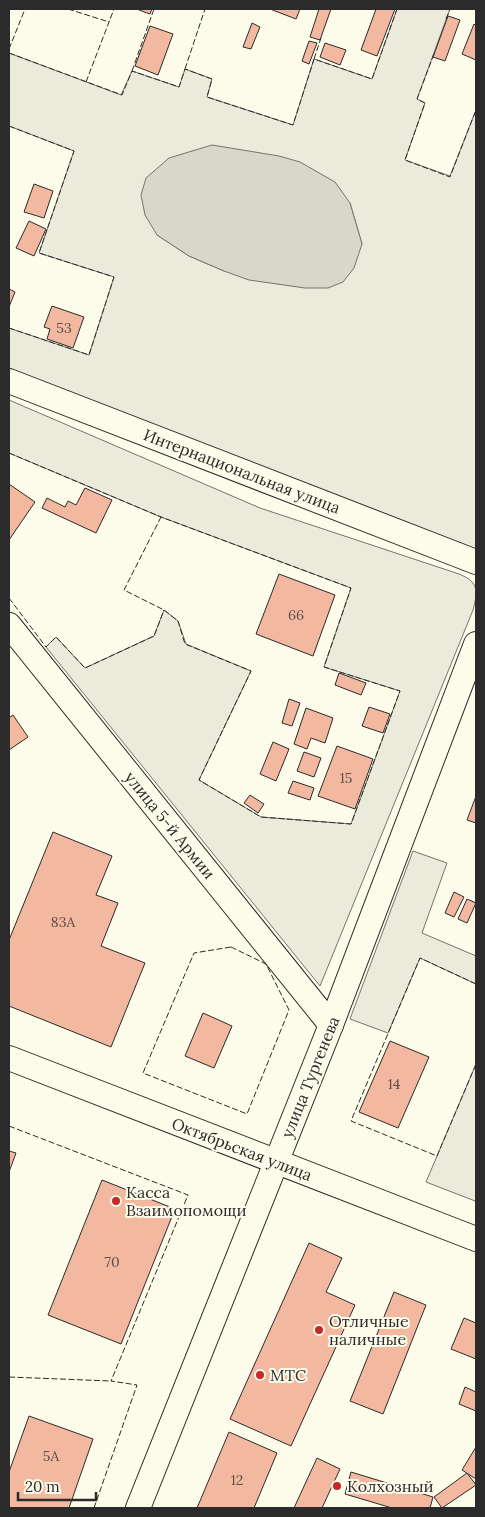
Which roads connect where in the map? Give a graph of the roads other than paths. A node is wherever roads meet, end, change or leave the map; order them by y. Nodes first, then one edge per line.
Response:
1 (9, 381) edge
2 (476, 562) edge
3 (9, 625) edge
4 (476, 644) edge
5 (331, 1025) junction
6 (9, 1058) edge
7 (275, 1162) junction
8 (476, 1239) edge
9 (138, 1508) edge

1 - 2 street, Интернациональная улица
3 - 5 street, улица 5-й Армии
4 - 5 street, улица Тургенева
5 - 7 street, улица Тургенева
6 - 7 street, Октябрьская улица
7 - 8 street, Октябрьская улица
7 - 9 street, улица Тургенева

